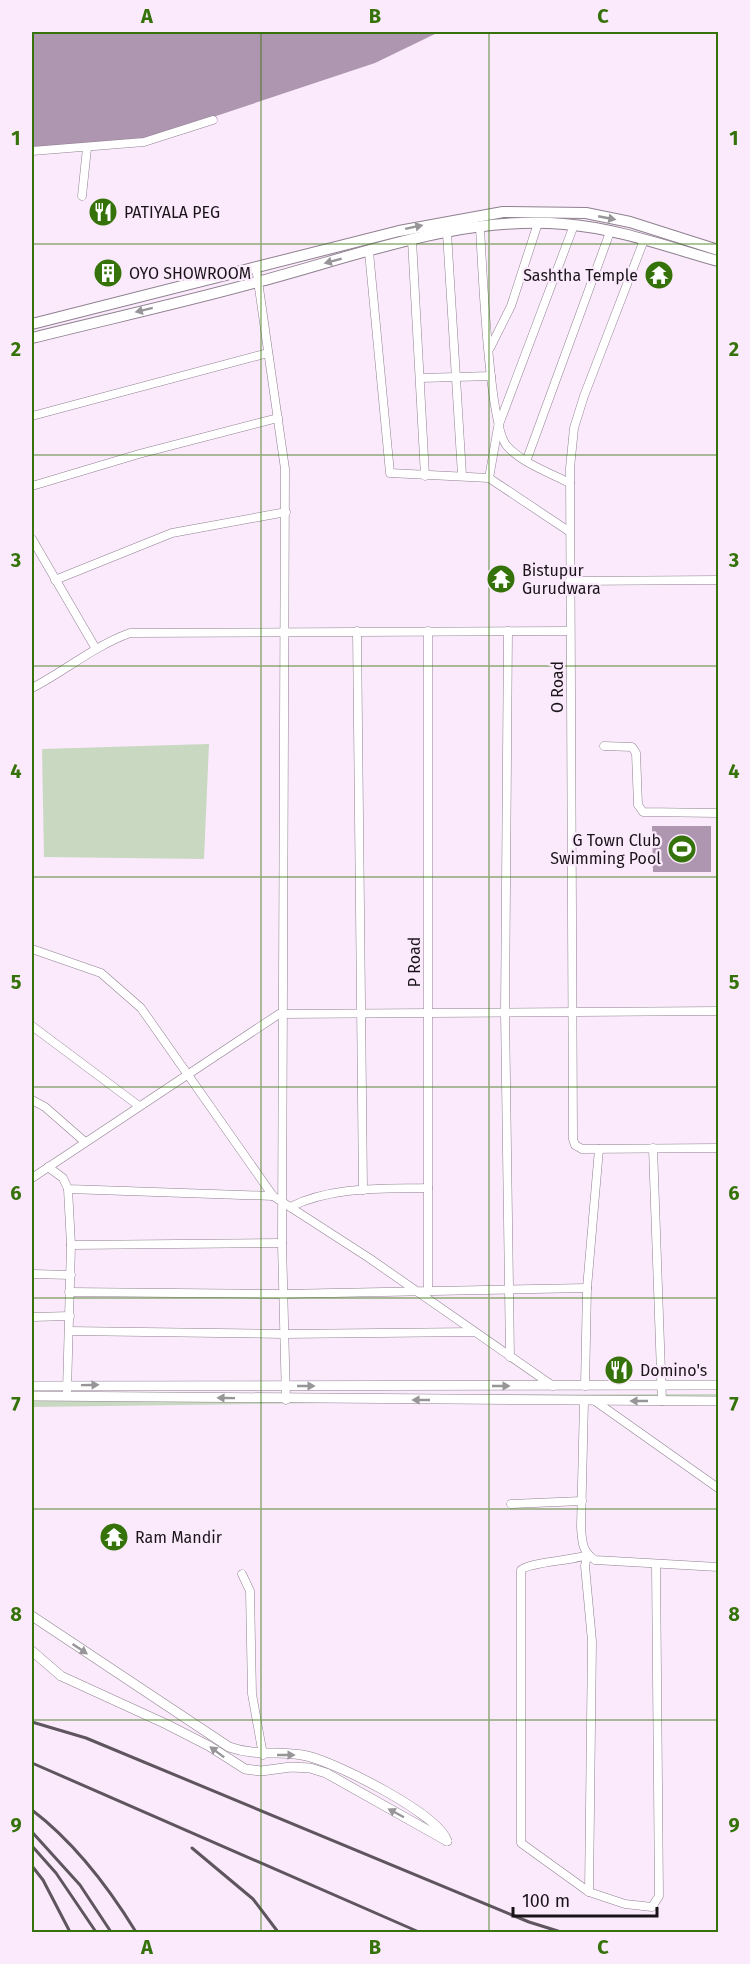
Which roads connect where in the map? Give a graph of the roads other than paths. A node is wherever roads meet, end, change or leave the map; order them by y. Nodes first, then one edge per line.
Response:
1 (213, 120) dead end
2 (87, 148) junction
3 (32, 151) edge
4 (82, 196) dead end
5 (538, 223) junction
6 (574, 225) junction
7 (480, 227) junction
8 (610, 232) junction
9 (447, 233) junction
10 (412, 240) junction
11 (644, 240) junction
12 (718, 249) edge
13 (369, 252) junction
14 (718, 261) edge
15 (256, 267) junction
16 (259, 282) junction
17 (32, 324) edge
18 (32, 338) edge
19 (489, 349) junction
20 (268, 353) junction
21 (491, 376) junction
22 (456, 377) junction
23 (421, 378) junction
24 (32, 416) edge
25 (278, 418) junction
26 (498, 427) junction
27 (527, 459) junction
28 (462, 475) junction
29 (424, 476) junction
30 (489, 478) junction
31 (570, 483) junction
32 (32, 486) edge
33 (285, 512) junction
34 (570, 532) junction
35 (32, 539) edge
36 (56, 580) junction
37 (718, 580) edge
38 (570, 582) junction
39 (282, 631) junction
40 (428, 631) junction
41 (508, 631) junction
42 (570, 631) junction
43 (357, 632) junction
44 (96, 649) junction
45 (32, 688) edge
46 (604, 746) dead end
47 (718, 813) edge
48 (32, 949) edge
49 (718, 1011) edge
50 (360, 1012) junction
51 (505, 1012) junction
52 (573, 1012) junction
53 (428, 1013) junction
54 (282, 1014) junction
55 (32, 1026) edge
56 (189, 1073) junction
57 (32, 1100) edge
58 (139, 1106) junction
59 (85, 1142) junction
60 (653, 1148) junction
61 (718, 1148) edge
62 (599, 1149) junction
63 (48, 1167) junction
64 (32, 1178) edge
65 (428, 1188) junction
66 (68, 1189) junction
67 (363, 1190) junction
68 (273, 1196) junction
69 (282, 1202) junction
70 (290, 1207) junction
71 (282, 1244) junction
72 (71, 1245) junction
73 (32, 1274) edge
74 (71, 1275) junction
75 (587, 1288) junction
76 (510, 1290) junction
77 (69, 1292) junction
78 (416, 1292) junction
79 (428, 1292) junction
80 (282, 1294) junction
81 (70, 1316) junction
82 (32, 1317) edge
83 (69, 1331) junction
84 (474, 1332) junction
85 (284, 1334) junction
86 (510, 1357) junction
87 (661, 1385) junction
88 (718, 1385) edge
89 (32, 1386) edge
90 (67, 1386) junction
91 (286, 1386) junction
92 (553, 1386) junction
93 (585, 1386) junction
94 (32, 1396) edge
95 (68, 1396) junction
96 (286, 1400) junction
97 (584, 1401) junction
98 (595, 1401) junction
99 (662, 1401) junction
100 (718, 1401) edge
101 (718, 1488) edge
102 (582, 1501) junction
103 (511, 1504) dead end
104 (587, 1555) junction
105 (656, 1565) junction
106 (718, 1568) edge
107 (243, 1574) dead end
108 (32, 1616) edge
109 (32, 1651) edge
110 (263, 1755) junction
111 (589, 1892) junction

1 - 2 street
2 - 3 street
2 - 4 street
5 - 6 main road
5 - 7 main road
5 - 19 street
6 - 8 main road
6 - 26 street
7 - 9 main road
7 - 19 street
8 - 11 main road
8 - 27 street
9 - 10 main road
9 - 22 street
10 - 13 main road
10 - 23 street
11 - 14 main road
11 - 31 street, O Road
15 -> 12 main road
13 -> 16 main road
13 - 29 street
15 - 16 street
15 - 17 main road
16 -> 18 main road
16 - 20 street
19 - 21 street
20 - 24 street
20 - 25 street
21 - 22 street
21 - 26 street
22 - 23 street
22 - 28 street
23 - 29 street
25 - 32 street
25 - 33 street
26 - 27 street
26 - 30 street
27 - 31 street
28 - 29 street
28 - 30 street
30 - 34 street
31 - 34 street, O Road
33 - 36 street
33 - 39 street
34 - 38 street, O Road
35 - 36 street
36 - 44 street
37 - 38 street
38 - 42 street, O Road
39 - 43 street
39 - 44 street
39 - 54 street
40 - 41 street
40 - 43 street
40 - 53 street, P Road
41 - 42 street
41 - 51 street
42 - 52 street, O Road
43 - 50 street
44 - 45 street
46 - 47 street
48 - 56 street
49 - 52 street
50 - 53 street
50 - 54 street
50 - 67 street
51 - 52 street
51 - 53 street
51 - 76 street
52 - 62 street, O Road
53 - 65 street, P Road
54 - 56 street
54 - 69 street
55 - 58 street
56 - 58 street
56 - 68 street
57 - 59 street
58 - 59 street
59 - 63 street
60 - 61 street
60 - 62 street
60 - 87 street
62 - 75 street
63 - 64 street
63 - 66 street
65 - 67 street
65 - 79 street, P Road
66 - 68 street
66 - 72 street
67 - 70 street
68 - 69 street
69 - 70 street
69 - 71 street
70 - 78 street
71 - 72 street
71 - 80 street
72 - 74 street
73 - 74 street
74 - 77 street
75 - 76 street
75 - 93 street
76 - 79 street
76 - 86 street
77 - 80 street
77 - 81 street
78 - 79 street
78 - 80 street
78 - 84 street
80 - 85 street
81 - 82 street
81 - 83 street
83 - 85 street
83 - 90 street
84 - 85 street
84 - 86 street
85 - 91 street
86 - 92 street
87 - 88 street
87 - 93 street
87 - 99 street
89 - 90 street
90 -> 91 street
90 - 95 street
91 -> 92 street
91 - 96 street
92 - 93 street
94 - 95 street
96 -> 95 street
97 -> 96 street
97 - 98 street
97 - 102 street
99 -> 98 street
98 - 101 street
99 - 100 street
102 - 103 street
102 - 104 street
104 - 105 street
104 - 111 street
104 - 111 street
105 - 106 street
105 - 111 street
107 - 110 street
108 -> 110 street
110 -> 109 street

